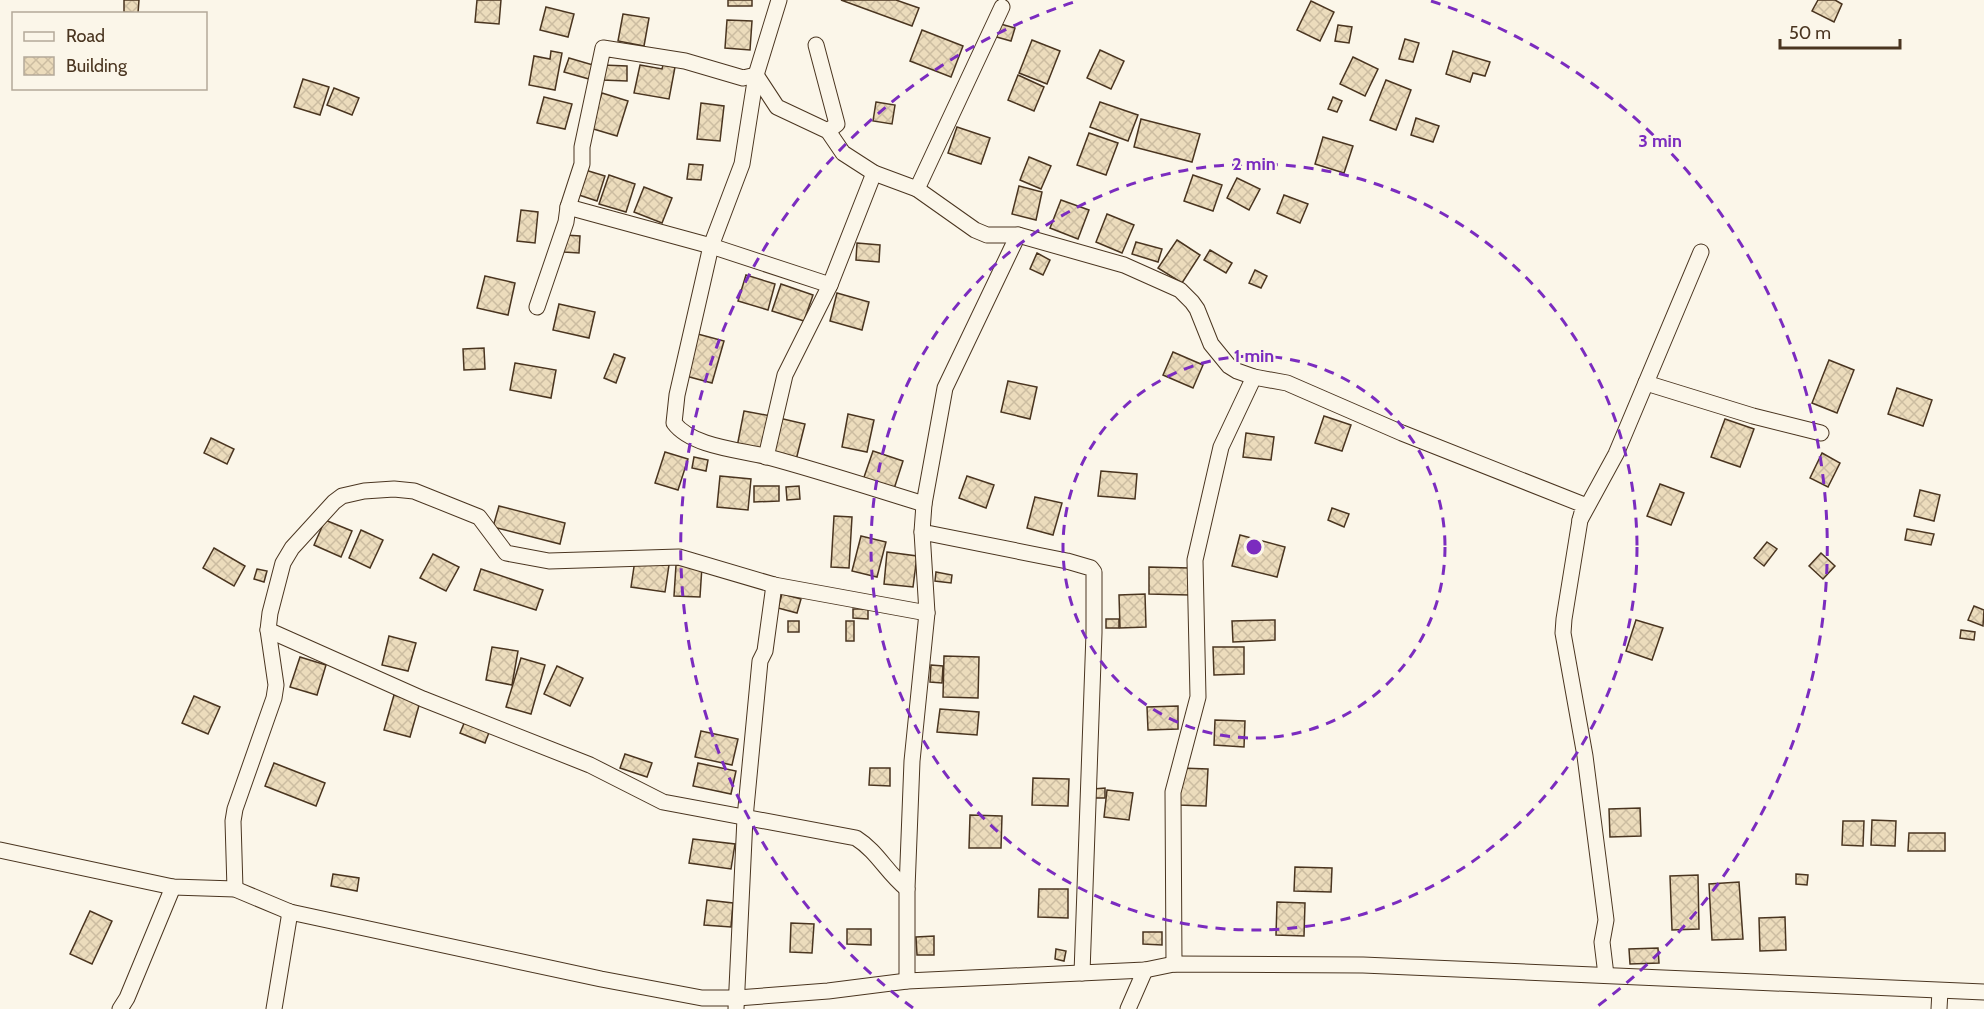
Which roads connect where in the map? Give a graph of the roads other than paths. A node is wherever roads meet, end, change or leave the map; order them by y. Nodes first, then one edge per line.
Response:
1 (778, 0) edge
2 (1002, 7) dead end
3 (816, 45) dead end
4 (756, 75) junction
5 (828, 131) junction
6 (874, 173) junction
7 (916, 189) junction
8 (568, 207) junction
9 (1018, 235) junction
10 (711, 246) junction
11 (1701, 252) dead end
12 (830, 285) junction
13 (537, 308) dead end
14 (1254, 377) junction
15 (1646, 382) junction
16 (1821, 433) dead end
17 (766, 457) junction
18 (924, 504) junction
19 (1580, 520) junction
20 (922, 532) junction
21 (774, 585) junction
22 (927, 613) junction
23 (268, 630) junction
24 (745, 819) junction
25 (0, 850) edge
26 (173, 887) junction
27 (235, 889) junction
28 (907, 889) junction
29 (290, 912) junction
30 (1174, 964) junction
31 (1145, 970) junction
32 (1082, 974) junction
33 (1606, 975) junction
34 (907, 981) junction
35 (1940, 991) junction
36 (1984, 992) edge
37 (737, 1004) edge
38 (120, 1009) edge
39 (274, 1009) edge
40 (1128, 1009) edge
41 (1939, 1009) edge

1 - 4 street
2 - 7 street
3 - 5 street
4 - 5 street
4 - 8 street
4 - 10 street
5 - 6 street
6 - 7 street
6 - 12 street
7 - 9 street
8 - 10 street
8 - 13 street
9 - 14 street
9 - 18 street
10 - 12 street
10 - 17 street
11 - 15 street
12 - 17 street
14 - 19 street
14 - 30 street
15 - 16 street
15 - 19 street
17 - 18 street
18 - 20 street
19 - 33 street
20 - 22 street
20 - 32 street
21 - 22 street
21 - 23 street
21 - 24 street
22 - 28 street
23 - 24 street
23 - 27 street
24 - 28 street
24 - 37 street
25 - 26 street
26 - 27 street
26 - 38 street
27 - 29 street
28 - 34 street
29 - 37 street
29 - 39 street
30 - 31 street
30 - 33 street
31 - 32 street
31 - 40 street
32 - 34 street
33 - 35 street
34 - 37 street
35 - 36 street
35 - 41 street

